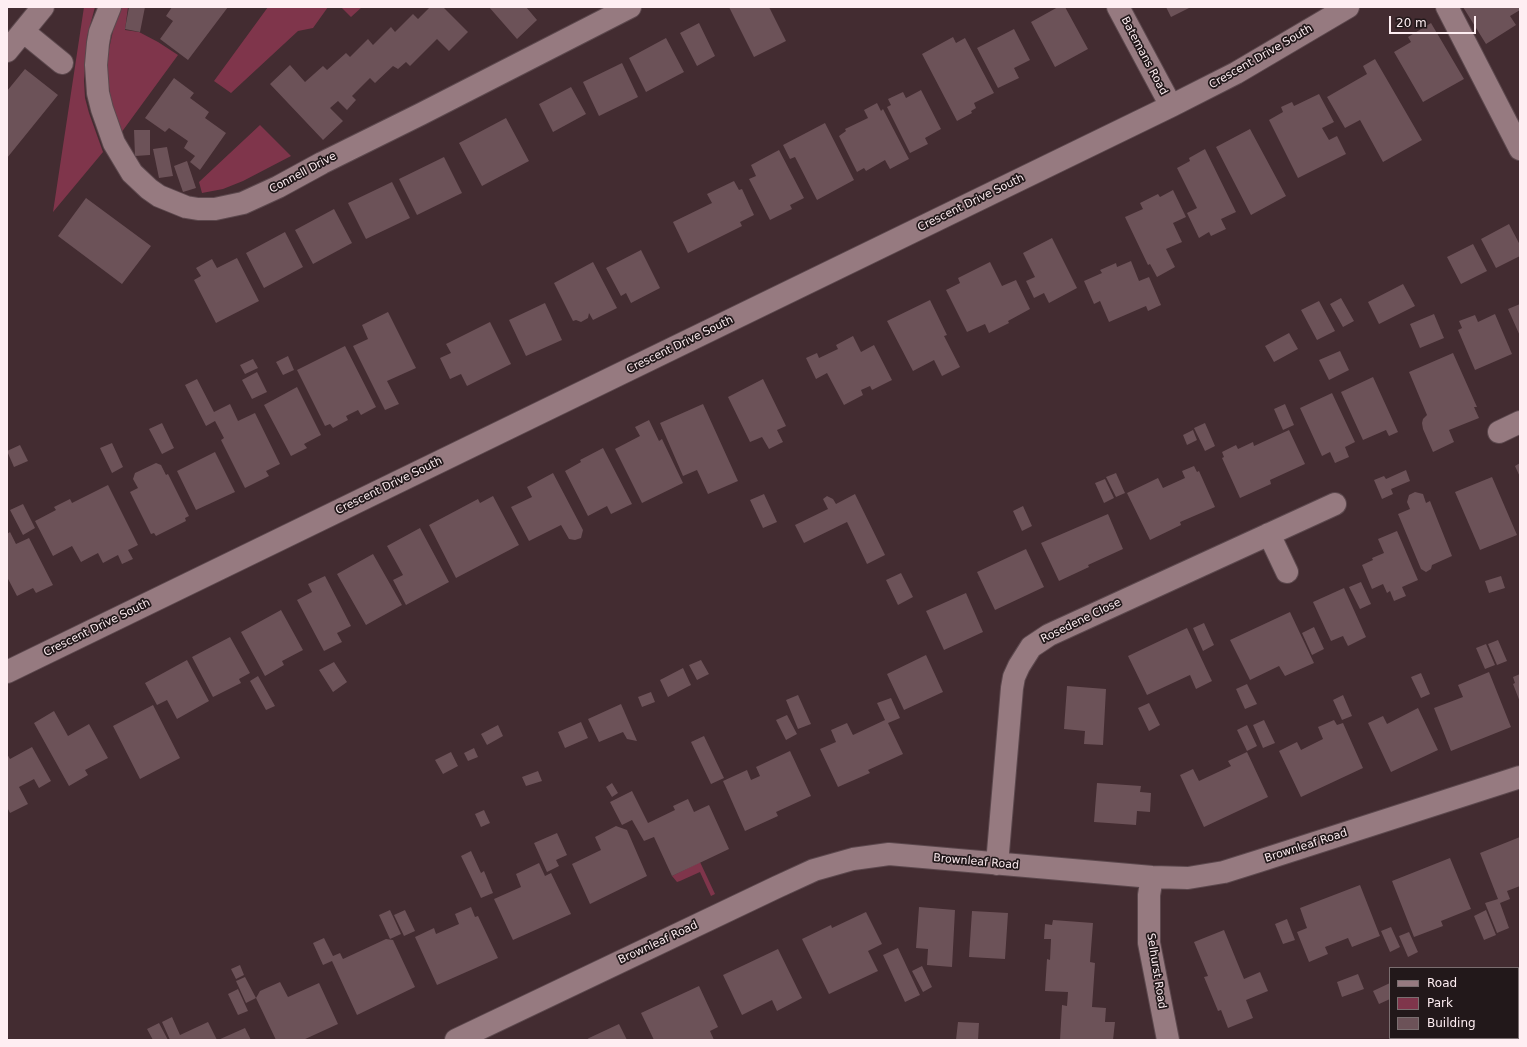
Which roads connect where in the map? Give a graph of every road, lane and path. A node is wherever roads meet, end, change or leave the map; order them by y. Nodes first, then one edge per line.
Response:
1 (43, 7) edge
2 (110, 7) edge
3 (630, 7) edge
4 (1118, 7) edge
5 (1348, 7) edge
6 (1447, 7) edge
7 (24, 32) junction
8 (7, 51) edge
9 (62, 63) dead end
10 (1171, 106) junction
11 (1520, 149) edge
12 (1520, 422) edge
13 (1499, 432) dead end
14 (1335, 504) dead end
15 (1269, 534) junction
16 (1287, 572) dead end
17 (7, 672) edge
18 (1520, 777) edge
19 (997, 864) junction
20 (1152, 877) junction
21 (456, 1040) edge
22 (1168, 1040) edge

1 - 7 street
2 - 3 street, Connell Drive
4 - 10 street, Batemans Road
5 - 10 street, Crescent Drive South
6 - 11 street
7 - 8 street
7 - 9 street
10 - 17 street, Crescent Drive South
12 - 13 street
14 - 15 street, Rosedene Close
15 - 16 street
15 - 19 street, Rosedene Close
18 - 20 street, Brownleaf Road
19 - 20 street, Brownleaf Road
19 - 21 street, Brownleaf Road
20 - 22 street, Selhurst Road

